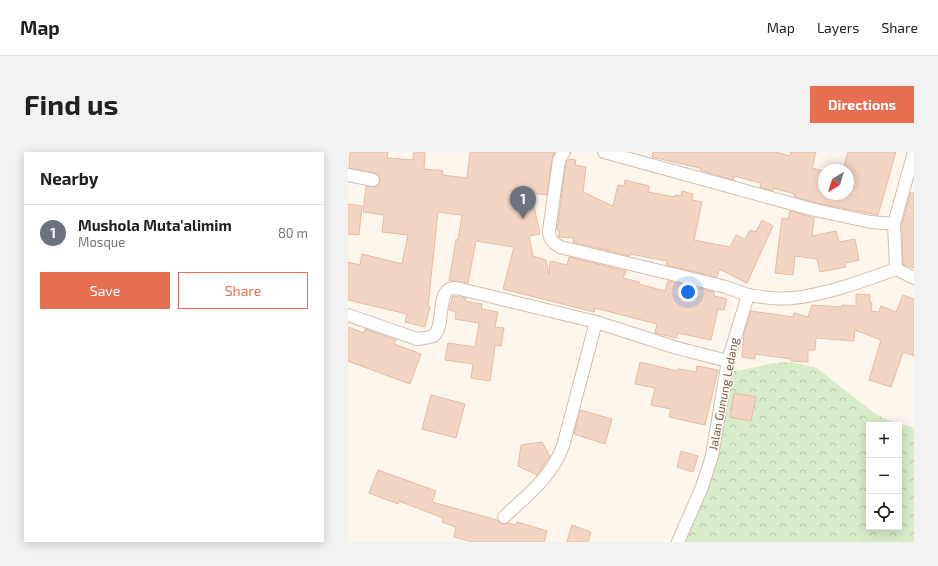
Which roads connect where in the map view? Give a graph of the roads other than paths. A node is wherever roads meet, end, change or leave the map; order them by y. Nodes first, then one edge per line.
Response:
1 (564, 152) edge
2 (604, 152) edge
3 (914, 152) edge
4 (348, 175) edge
5 (373, 180) dead end
6 (894, 224) junction
7 (896, 269) junction
8 (914, 278) edge
9 (748, 295) junction
10 (348, 315) edge
11 (596, 322) junction
12 (728, 361) junction
13 (504, 517) dead end
14 (678, 542) edge

1 - 9 street
2 - 6 street
3 - 6 street
4 - 5 street
6 - 7 street
7 - 8 street
7 - 9 street
9 - 12 street, Jalan Gunung Ledang
10 - 11 street
11 - 12 street
11 - 13 street
12 - 14 street, Jalan Gunung Ledang

